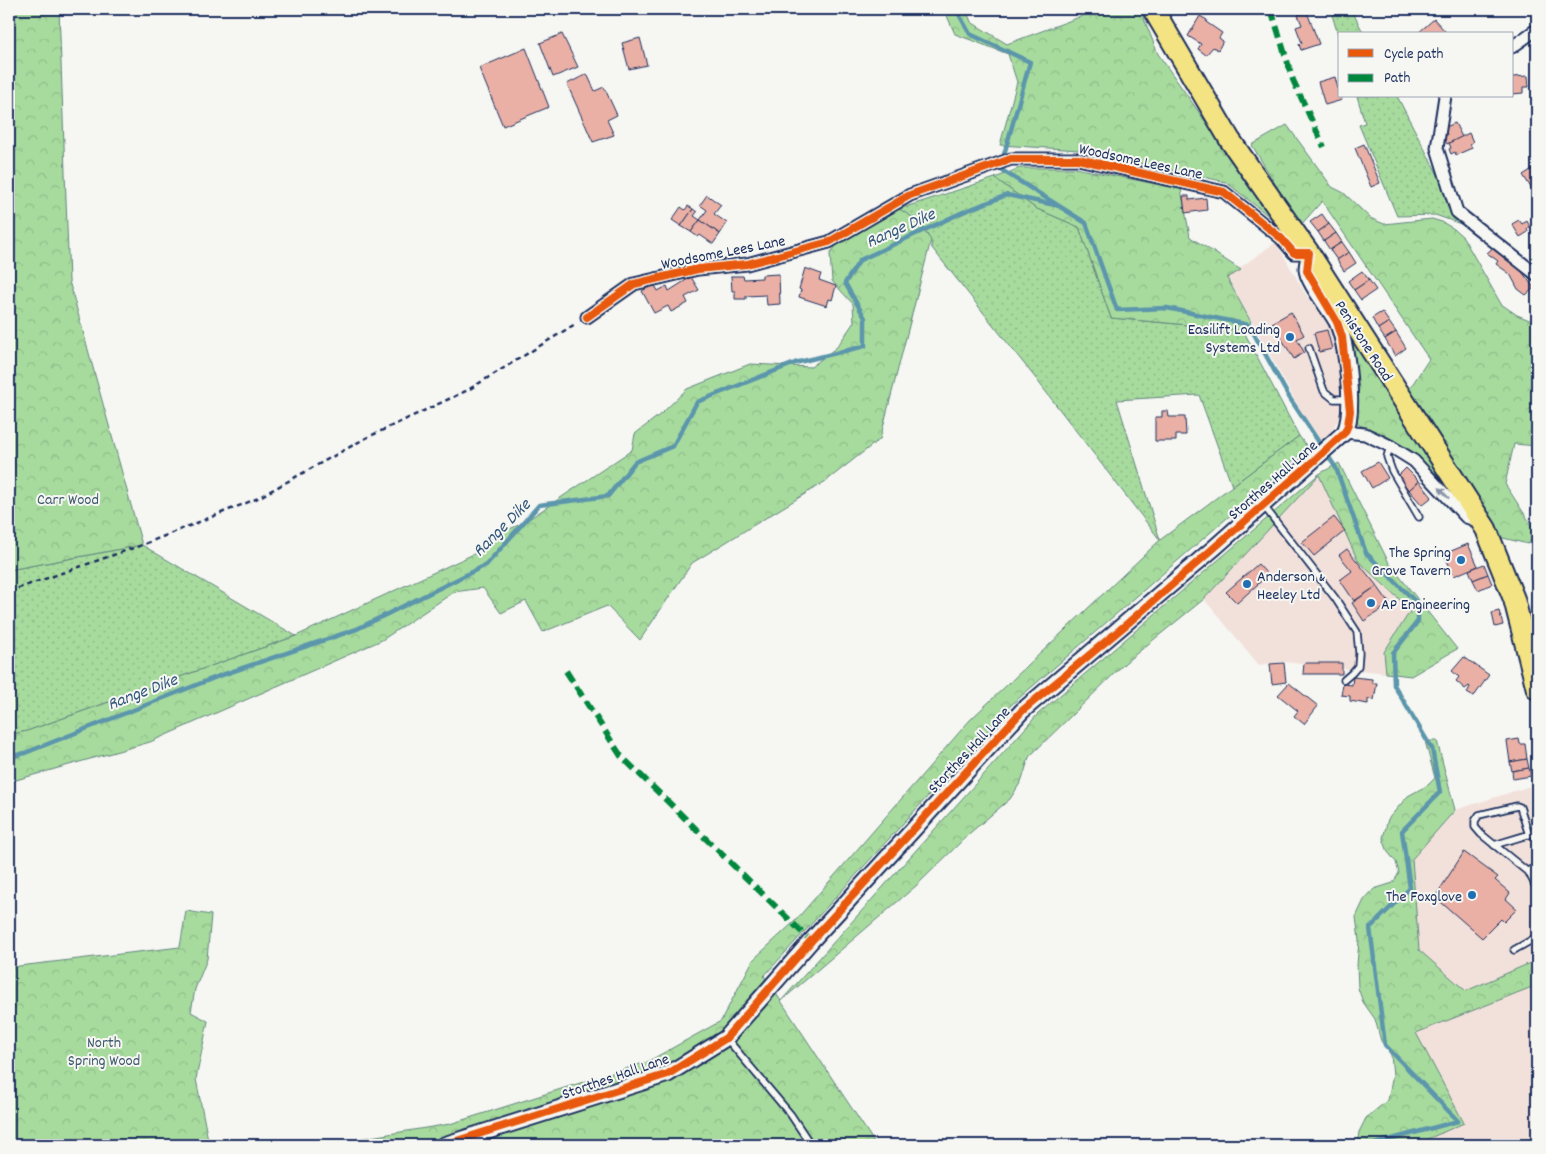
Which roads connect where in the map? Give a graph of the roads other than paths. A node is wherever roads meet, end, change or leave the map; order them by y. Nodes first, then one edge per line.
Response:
1 (1154, 9) edge
2 (1537, 31) edge
3 (1514, 46) edge
4 (1445, 98) edge
5 (1309, 253) junction
6 (1537, 275) edge
7 (587, 317) road end
8 (1309, 348) dead end
9 (1349, 399) junction
10 (1341, 436) junction
11 (1390, 446) junction
12 (1263, 505) junction
13 (1419, 516) dead end
14 (1481, 522) junction
15 (1536, 679) edge
16 (1344, 680) dead end
17 (1537, 832) edge
18 (1529, 835) junction
19 (1494, 845) junction
20 (1537, 867) edge
21 (1527, 871) junction
22 (1537, 889) edge
23 (1537, 937) edge
24 (1514, 950) dead end
25 (726, 1038) junction
26 (444, 1145) edge
27 (811, 1145) edge

1 - 5 highway, Penistone Road
2 - 3 street
4 - 6 street
5 - 7 street, Woodsome Lees Lane
5 - 9 street
5 - 14 highway, Penistone Road
8 - 9 lane
9 - 10 street
10 - 11 street
10 - 12 street, Storthes Hall Lane
11 - 13 lane
14 -> 11 street
12 - 16 lane
12 - 25 street, Storthes Hall Lane
14 - 15 highway, Penistone Road
17 - 18 lane
18 - 19 lane
18 - 19 lane
19 - 21 lane
20 - 21 lane
21 - 22 lane
23 - 24 lane
25 - 26 street, Storthes Hall Lane
25 - 27 lane

